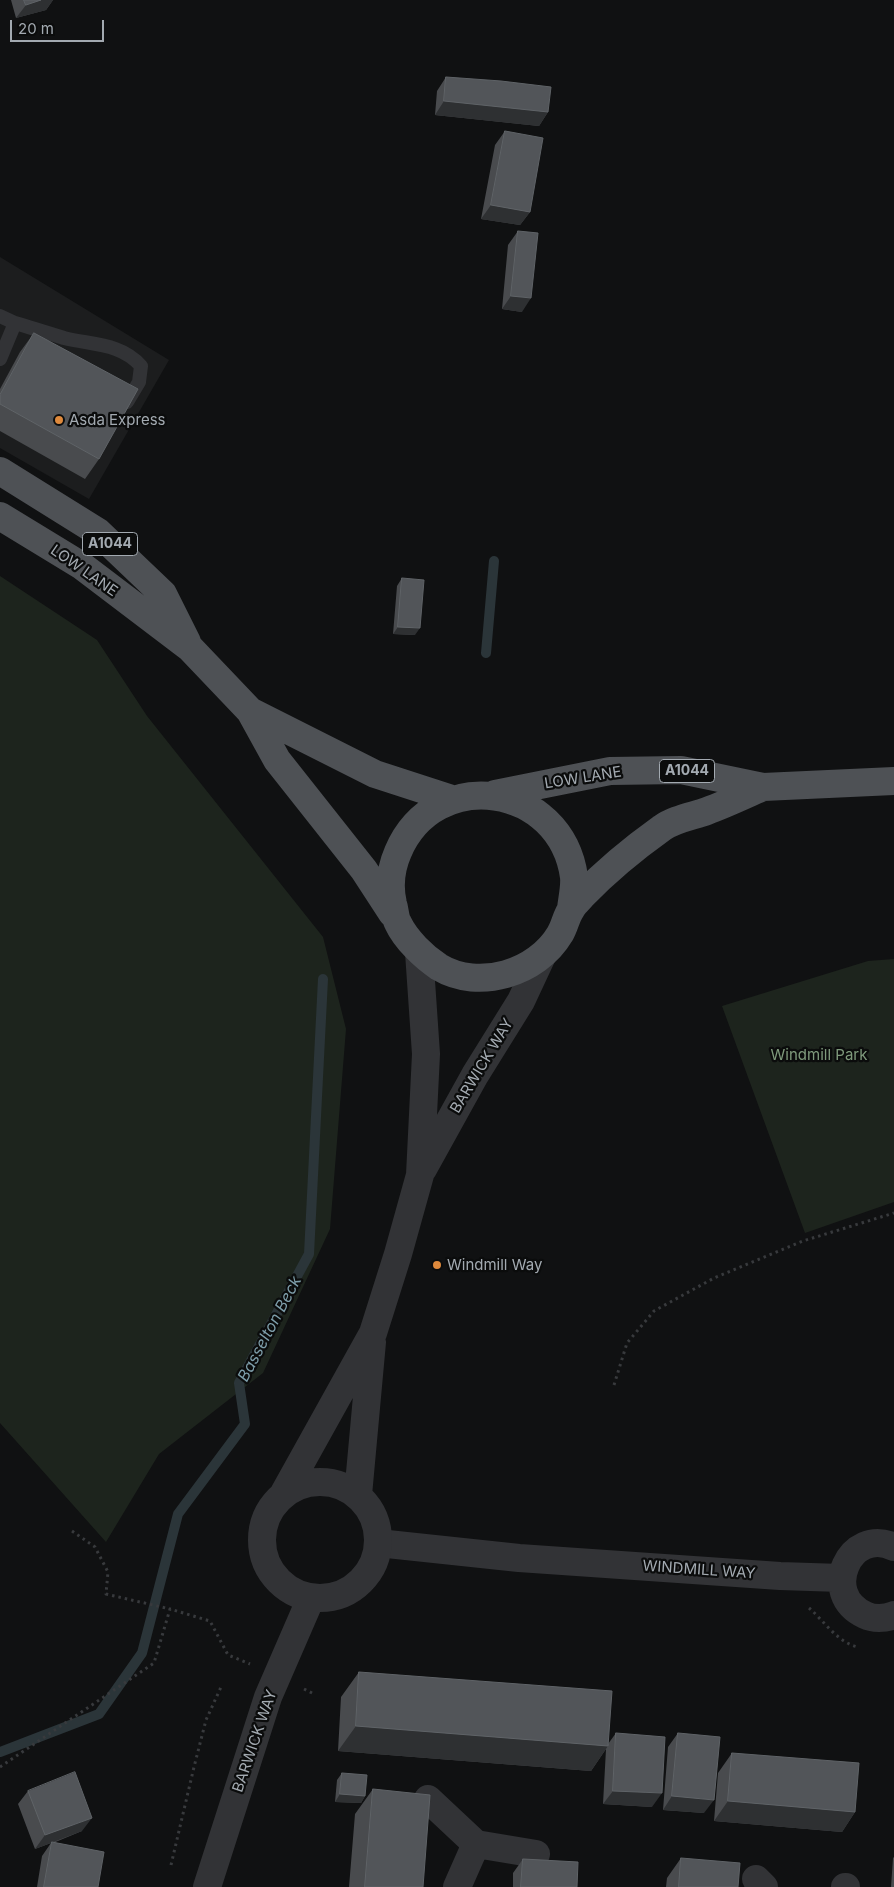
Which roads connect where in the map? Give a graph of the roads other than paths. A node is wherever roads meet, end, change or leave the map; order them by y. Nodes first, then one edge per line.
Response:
1 (0, 316) edge
2 (15, 322) junction
3 (0, 359) edge
4 (127, 402) edge
5 (0, 471) edge
6 (0, 516) edge
7 (190, 648) junction
8 (250, 711) junction
9 (894, 781) edge
10 (763, 787) junction
11 (492, 795) junction
12 (452, 799) junction
13 (571, 909) junction
14 (398, 923) junction
15 (419, 952) junction
16 (542, 956) junction
17 (420, 1174) junction
18 (373, 1333) junction
19 (284, 1493) junction
20 (358, 1495) junction
21 (378, 1544) junction
22 (894, 1547) edge
23 (841, 1578) junction
24 (311, 1598) junction
25 (894, 1615) edge
26 (428, 1799) edge
27 (476, 1844) junction
28 (536, 1854) dead end
29 (207, 1887) edge
30 (457, 1887) edge

1 - 2 lane
2 - 3 lane
2 - 4 lane
5 - 7 main road, LOW LANE / A1044
6 - 7 main road, LOW LANE / A1044
7 - 8 main road, LOW LANE / A1044
8 - 12 main road, LOW LANE / A1044
8 - 14 main road, LOW LANE / A1044
9 - 10 main road, LOW LANE / A1044
10 - 11 main road, LOW LANE / A1044
10 - 13 main road, LOW LANE / A1044
11 - 12 main road
11 - 13 main road
12 - 14 main road
13 - 16 main road, LOW LANE
14 - 15 main road, LOW LANE
15 - 16 main road, LOW LANE
15 - 17 street, BARWICK WAY
16 - 17 street, BARWICK WAY
17 - 18 street, BARWICK WAY
18 - 19 street, BARWICK WAY
18 - 20 street, BARWICK WAY
19 - 20 street
19 - 24 street
20 - 21 street
21 - 23 street, WINDMILL WAY
21 - 24 street
22 - 23 street
23 - 25 street
24 - 29 street, BARWICK WAY
26 - 27 street
27 - 28 street
27 - 30 street

